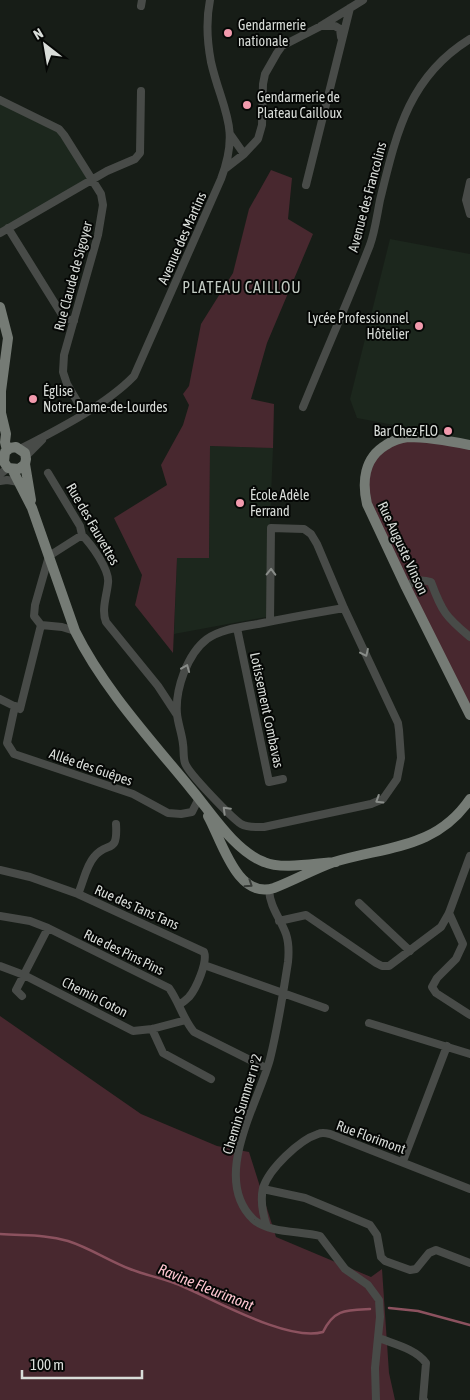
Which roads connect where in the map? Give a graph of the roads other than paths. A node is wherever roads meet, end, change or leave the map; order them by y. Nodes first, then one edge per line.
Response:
1 (210, 0) edge
2 (363, 0) edge
3 (350, 8) junction
4 (321, 26) junction
5 (470, 39) edge
6 (341, 40) junction
7 (141, 91) dead end
8 (0, 100) edge
9 (230, 134) junction
10 (244, 154) junction
11 (226, 168) junction
12 (92, 180) junction
13 (470, 182) edge
14 (306, 185) dead end
15 (470, 214) edge
16 (8, 228) junction
17 (0, 233) edge
18 (0, 307) edge
19 (74, 321) junction
20 (303, 407) dead end
21 (84, 413) junction
22 (470, 445) edge
23 (12, 460) edge
24 (48, 473) dead end
25 (0, 481) edge
26 (19, 482) junction
27 (32, 508) junction
28 (82, 535) junction
29 (49, 556) junction
30 (406, 586) junction
31 (344, 608) junction
32 (270, 621) junction
33 (41, 625) junction
34 (237, 628) junction
35 (75, 631) junction
36 (470, 637) edge
37 (0, 699) edge
38 (15, 706) junction
39 (177, 715) junction
40 (470, 715) edge
41 (185, 763) junction
42 (173, 766) junction
43 (195, 776) junction
44 (284, 779) dead end
45 (196, 795) junction
46 (470, 799) edge
47 (116, 824) dead end
48 (470, 856) edge
49 (252, 857) junction
50 (229, 860) junction
51 (336, 862) junction
52 (277, 865) junction
53 (0, 870) edge
54 (272, 889) junction
55 (78, 894) junction
56 (359, 903) dead end
57 (449, 913) junction
58 (0, 916) edge
59 (279, 922) junction
60 (48, 928) junction
61 (410, 951) junction
62 (204, 965) junction
63 (0, 966) edge
64 (24, 975) junction
65 (283, 994) junction
66 (22, 996) dead end
67 (179, 1005) junction
68 (325, 1008) dead end
69 (470, 1015) edge
70 (186, 1020) junction
71 (369, 1023) dead end
72 (152, 1029) junction
73 (447, 1046) junction
74 (470, 1054) edge
75 (266, 1068) junction
76 (211, 1079) dead end
77 (403, 1162) junction
78 (263, 1189) junction
79 (470, 1189) edge
80 (267, 1227) junction
81 (470, 1263) edge
82 (379, 1338) junction
83 (376, 1400) edge
84 (424, 1400) edge

1 - 9 street, Avenue des Martins
2 - 3 street
3 - 4 street
3 - 6 street
4 - 6 street
4 - 10 street
5 - 20 street, Avenue des Francolins
6 - 14 street
7 - 12 street
8 - 12 street, Rue Claude de Sigoyer
9 - 10 street
9 - 11 street, Avenue des Martins
10 - 11 street
11 - 21 street, Avenue des Martins
12 - 16 street
12 - 19 street, Rue Claude de Sigoyer
13 - 15 street
16 - 17 street
16 - 19 street
18 - 23 main road
19 - 21 street, Rue Claude de Sigoyer
21 - 23 street, Avenue des Martins
22 - 30 main road, Rue Auguste Vinson
23 - 26 main road
23 - 27 main road
24 - 28 street, Rue des Fauvettes
25 - 26 street
26 - 27 main road
27 - 29 main road
28 - 29 street
28 - 39 street, Rue des Fauvettes
29 - 33 street
29 - 35 main road
30 - 36 street
30 - 40 main road, Rue Auguste Vinson
31 - 32 street
32 -> 31 street
31 -> 43 street
32 - 34 street
33 - 35 street
33 - 38 street, Allée des Guêpes
39 -> 34 street
34 - 44 street, Lotissement Combavas
35 - 42 main road
37 - 38 street
38 - 45 street, Allée des Guêpes
39 - 41 street
41 - 42 street
41 - 43 street
42 - 45 main road
43 - 45 street
45 - 49 main road
45 - 50 main road
46 - 51 main road
47 - 55 street
48 - 57 street
49 - 50 main road
49 - 52 main road
50 -> 54 main road
51 - 52 main road
51 - 54 main road
52 - 54 main road
53 - 55 street, Rue des Tans Tans
54 - 59 street, Chemin Summer n°2
55 - 62 street, Rue des Tans Tans
56 - 61 street
57 - 61 street
57 - 69 street
58 - 60 street, Rue des Pins Pins
59 - 61 street
59 - 65 street, Chemin Summer n°2
60 - 64 street
60 - 67 street, Rue des Pins Pins
62 - 65 street
62 - 67 street
63 - 64 street, Chemin Coton
64 - 66 street
64 - 72 street, Chemin Coton
65 - 68 street
65 - 75 street, Chemin Summer n°2
67 - 70 street, Rue des Pins Pins
70 - 72 street, Chemin Coton
70 - 75 street, Rue des Pins Pins
71 - 73 street
72 - 76 street
73 - 74 street
73 - 77 street
75 - 80 street, Chemin Summer n°2
77 - 78 street, Rue Florimont
77 - 79 street, Rue Florimont
78 - 80 street
78 - 81 street
80 - 82 street, Chemin Summer n°2
82 - 83 street, Chemin Summer n°2
82 - 84 street

